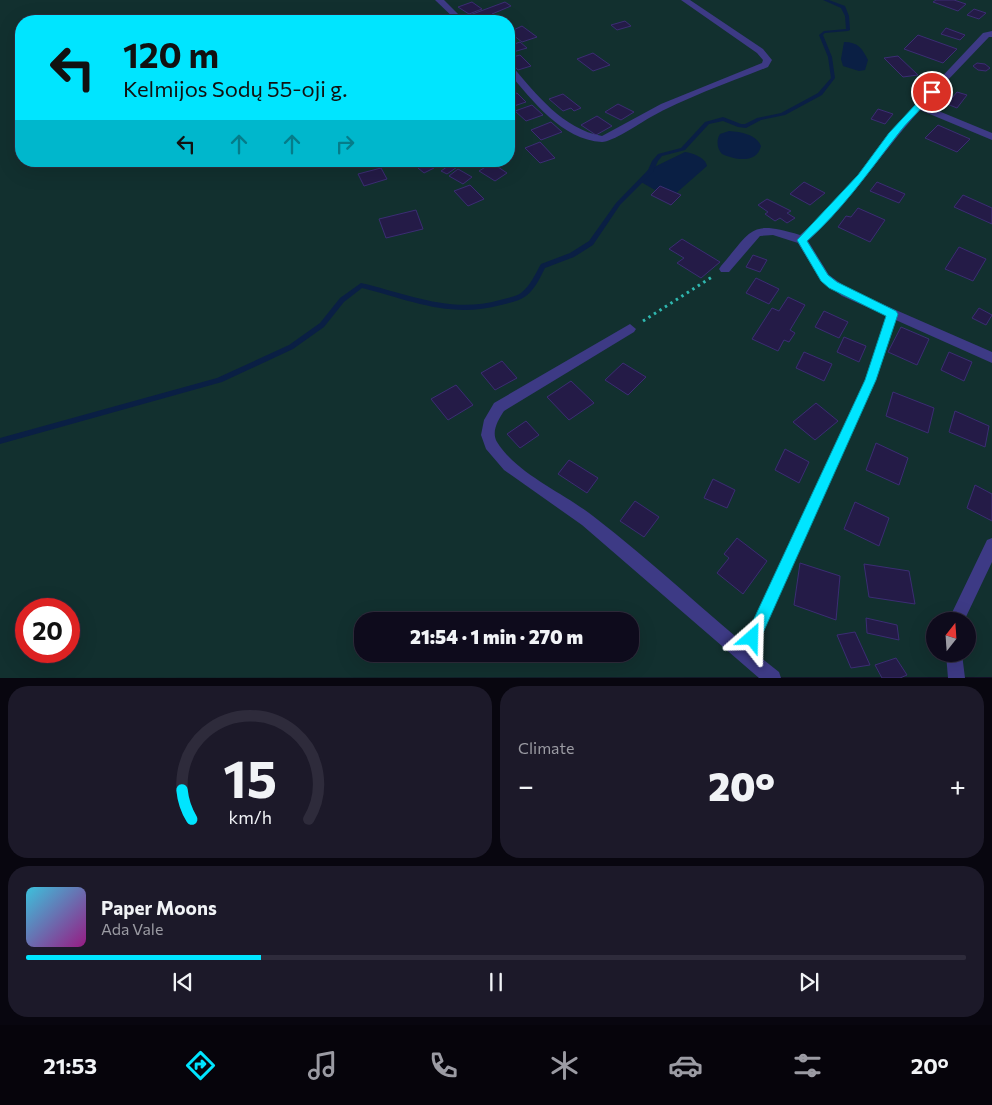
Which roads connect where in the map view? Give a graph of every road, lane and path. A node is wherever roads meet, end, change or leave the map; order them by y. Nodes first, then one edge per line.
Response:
1 (439, 0) edge
2 (685, 0) edge
3 (455, 15) edge
4 (992, 34) edge
5 (515, 75) edge
6 (918, 106) junction
7 (992, 137) edge
8 (802, 240) junction
9 (725, 269) joint
10 (892, 314) junction
11 (630, 329) joint
12 (992, 358) edge
13 (992, 545) edge
14 (960, 612) edge
15 (745, 656) junction
16 (955, 662) edge
17 (773, 678) edge
18 (957, 678) edge

1 - 3 street
2 - 5 street
4 - 6 street
6 - 7 street
6 - 8 street
8 - 9 street
8 - 10 street
9 - 11 path
10 - 12 street
10 - 15 lane
11 - 15 street
13 - 14 street
15 - 17 street
16 - 18 street

